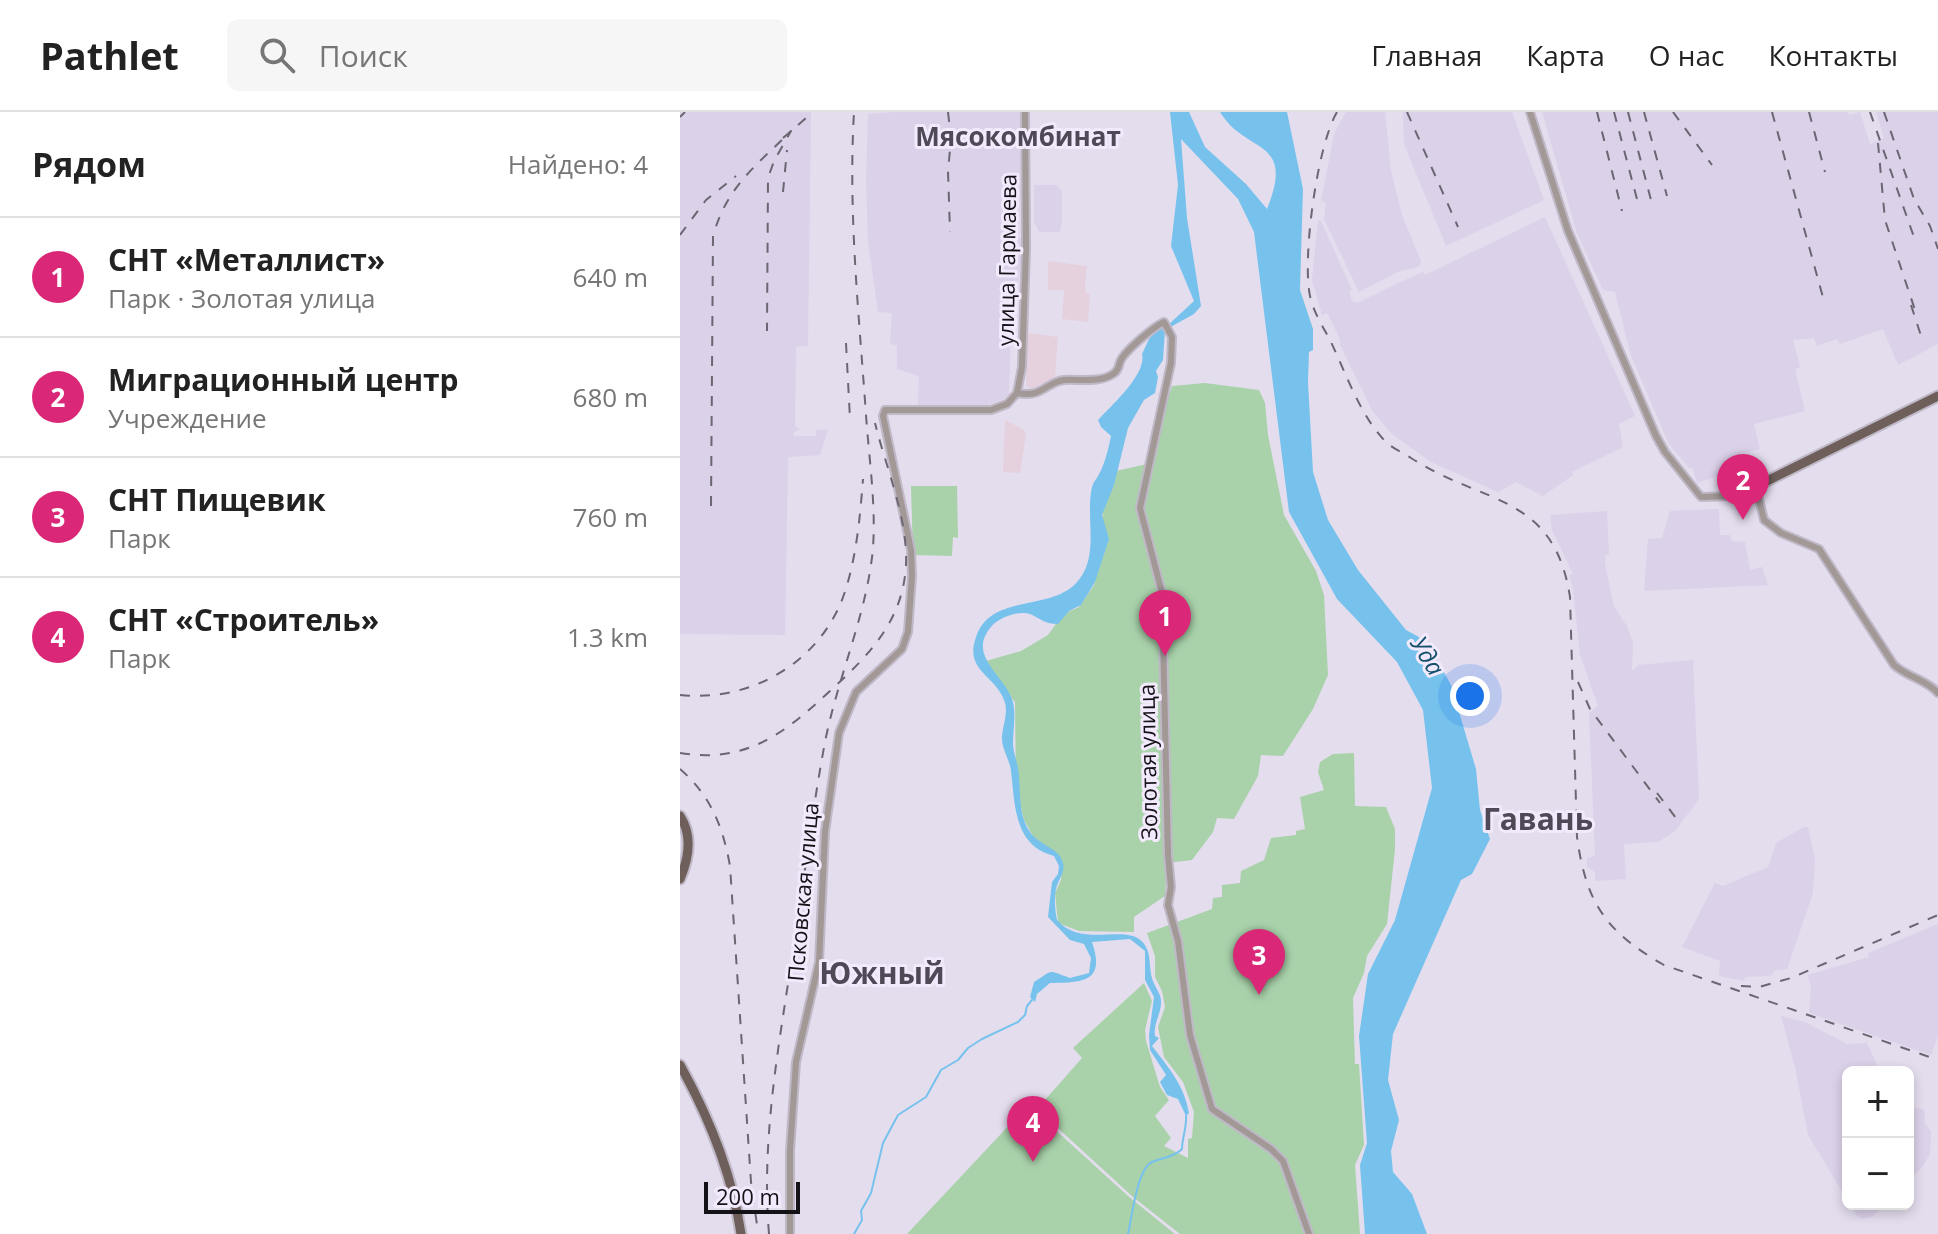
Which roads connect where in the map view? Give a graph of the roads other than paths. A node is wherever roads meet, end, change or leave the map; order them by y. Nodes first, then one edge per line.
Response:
1 (1025, 112) edge
2 (1530, 112) edge
3 (1017, 393) junction
4 (1938, 396) edge
5 (1760, 490) junction
6 (1938, 693) edge
7 (680, 816) edge
8 (680, 879) edge
9 (680, 1065) edge
10 (741, 1234) edge
11 (790, 1234) edge
12 (1309, 1234) edge

1 - 3 street, улица Гармаева
2 - 5 street
3 - 11 street, Псковская улица
3 - 12 street, Золотая улица
4 - 5 main road
5 - 6 street
7 - 8 main road
9 - 10 main road

